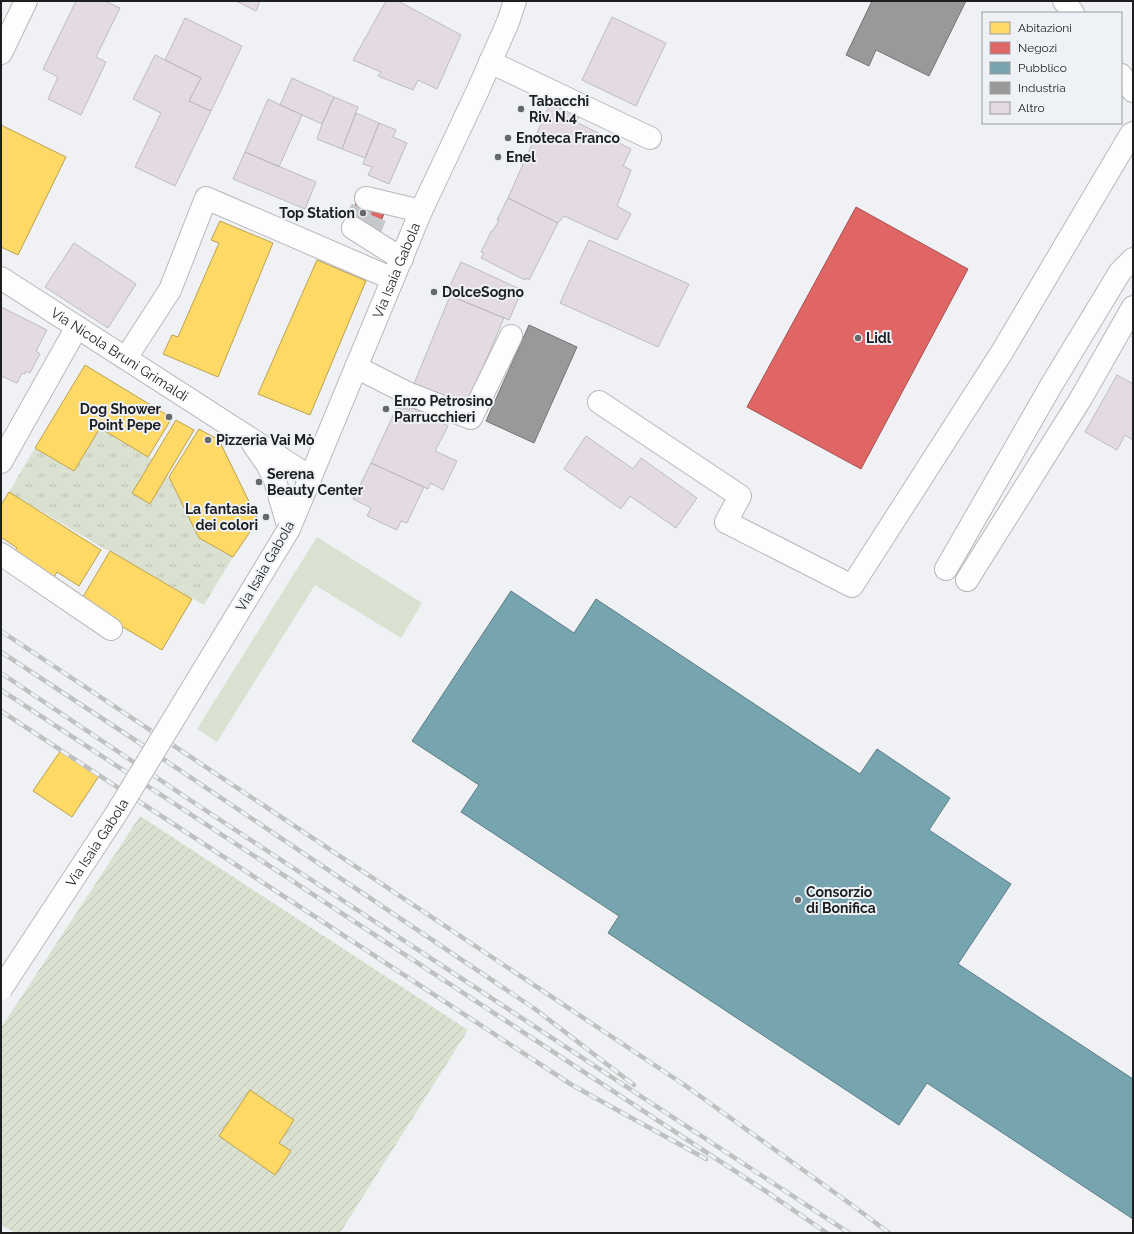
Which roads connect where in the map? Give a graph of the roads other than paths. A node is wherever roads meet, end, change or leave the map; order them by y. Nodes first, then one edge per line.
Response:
1 (26, 1) edge
2 (515, 1) edge
3 (1064, 1) edge
4 (1072, 12) edge
5 (1, 53) edge
6 (490, 62) junction
7 (1122, 76) edge
8 (1133, 90) edge
9 (1133, 133) edge
10 (650, 138) dead end
11 (366, 198) dead end
12 (421, 211) junction
13 (353, 228) dead end
14 (402, 259) junction
15 (1133, 259) edge
16 (1, 278) edge
17 (393, 279) junction
18 (1133, 307) edge
19 (77, 327) junction
20 (511, 336) dead end
21 (126, 358) junction
22 (356, 367) junction
23 (599, 402) dead end
24 (237, 430) junction
25 (1, 462) edge
26 (310, 477) junction
27 (288, 529) junction
28 (1, 554) edge
29 (946, 569) dead end
30 (967, 580) dead end
31 (111, 629) dead end
32 (1, 989) edge

1 - 5 street
2 - 6 street, Via Isaia Gabola
3 - 4 street
6 - 10 street
6 - 12 street, Via Isaia Gabola
7 - 8 street
9 - 23 street
11 - 12 street
12 - 14 street, Via Isaia Gabola
13 - 14 street
14 - 17 street, Via Isaia Gabola
15 - 29 street
16 - 19 street, Via Nicola Bruni Grimaldi
17 - 21 street
17 - 22 street, Via Isaia Gabola
18 - 30 street
19 - 21 street, Via Nicola Bruni Grimaldi
19 - 25 street
20 - 22 street
21 - 24 street, Via Nicola Bruni Grimaldi
22 - 26 street, Via Isaia Gabola
24 - 26 street, Via Nicola Bruni Grimaldi
24 - 27 street, Via Nicola Bruni Grimaldi
26 - 27 street, Via Isaia Gabola
27 - 32 street, Via Isaia Gabola, bridge
28 - 31 street

